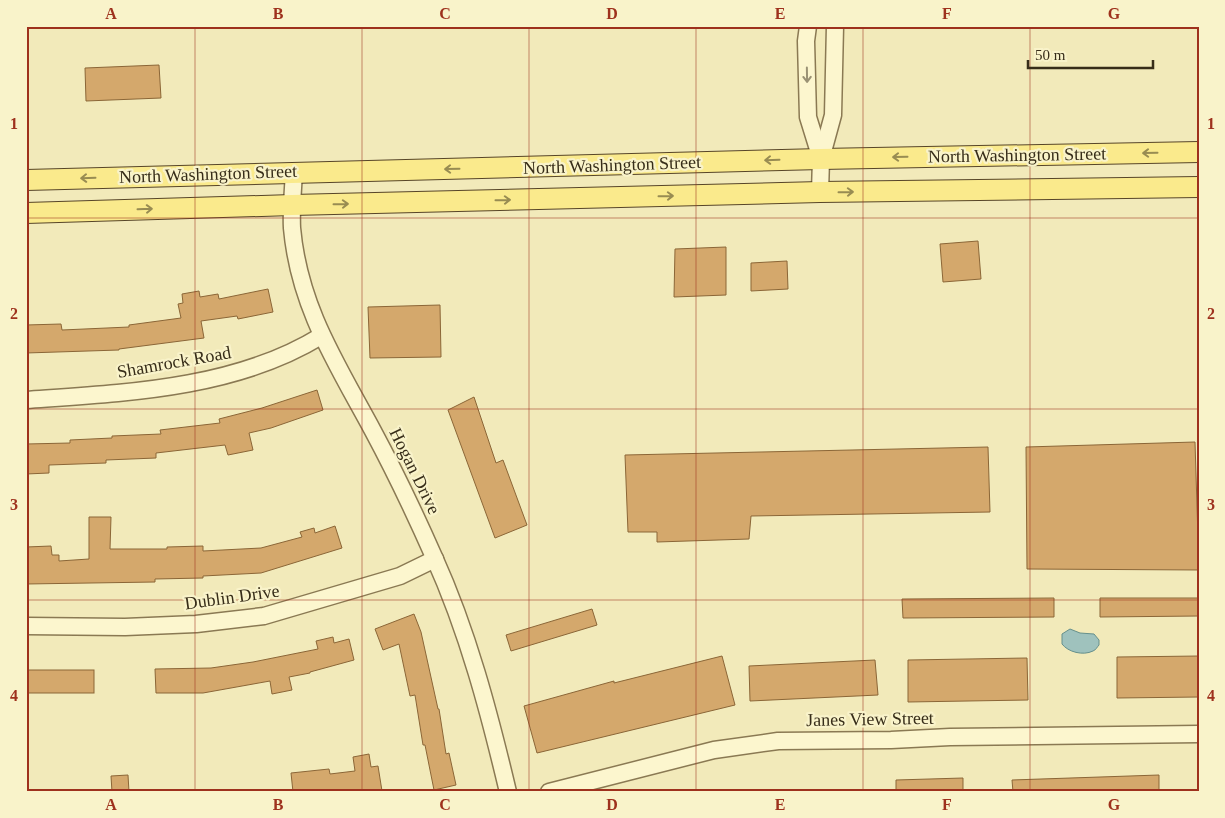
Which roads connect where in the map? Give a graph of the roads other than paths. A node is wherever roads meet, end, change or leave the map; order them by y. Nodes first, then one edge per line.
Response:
1 (808, 26) edge
2 (835, 26) edge
3 (1199, 152) edge
4 (821, 159) junction
5 (294, 172) junction
6 (26, 180) edge
7 (1199, 187) edge
8 (820, 192) junction
9 (292, 205) junction
10 (26, 213) edge
11 (321, 336) junction
12 (26, 400) edge
13 (435, 559) junction
14 (26, 626) edge
15 (1199, 734) edge
16 (508, 792) edge
17 (549, 792) edge

1 -> 4 street
2 - 4 street
3 -> 4 main road, North Washington Street
4 -> 5 main road, North Washington Street
4 - 8 street
5 -> 6 main road, North Washington Street
5 - 9 street, Hogan Drive
8 -> 7 main road, North Washington Street
9 -> 8 main road, North Washington Street
10 -> 9 main road, North Washington Street
9 - 11 street, Hogan Drive
11 - 12 street, Shamrock Road
11 - 13 street, Hogan Drive
13 - 14 street, Dublin Drive
13 - 16 street, Hogan Drive
15 - 17 street, Janes View Street

